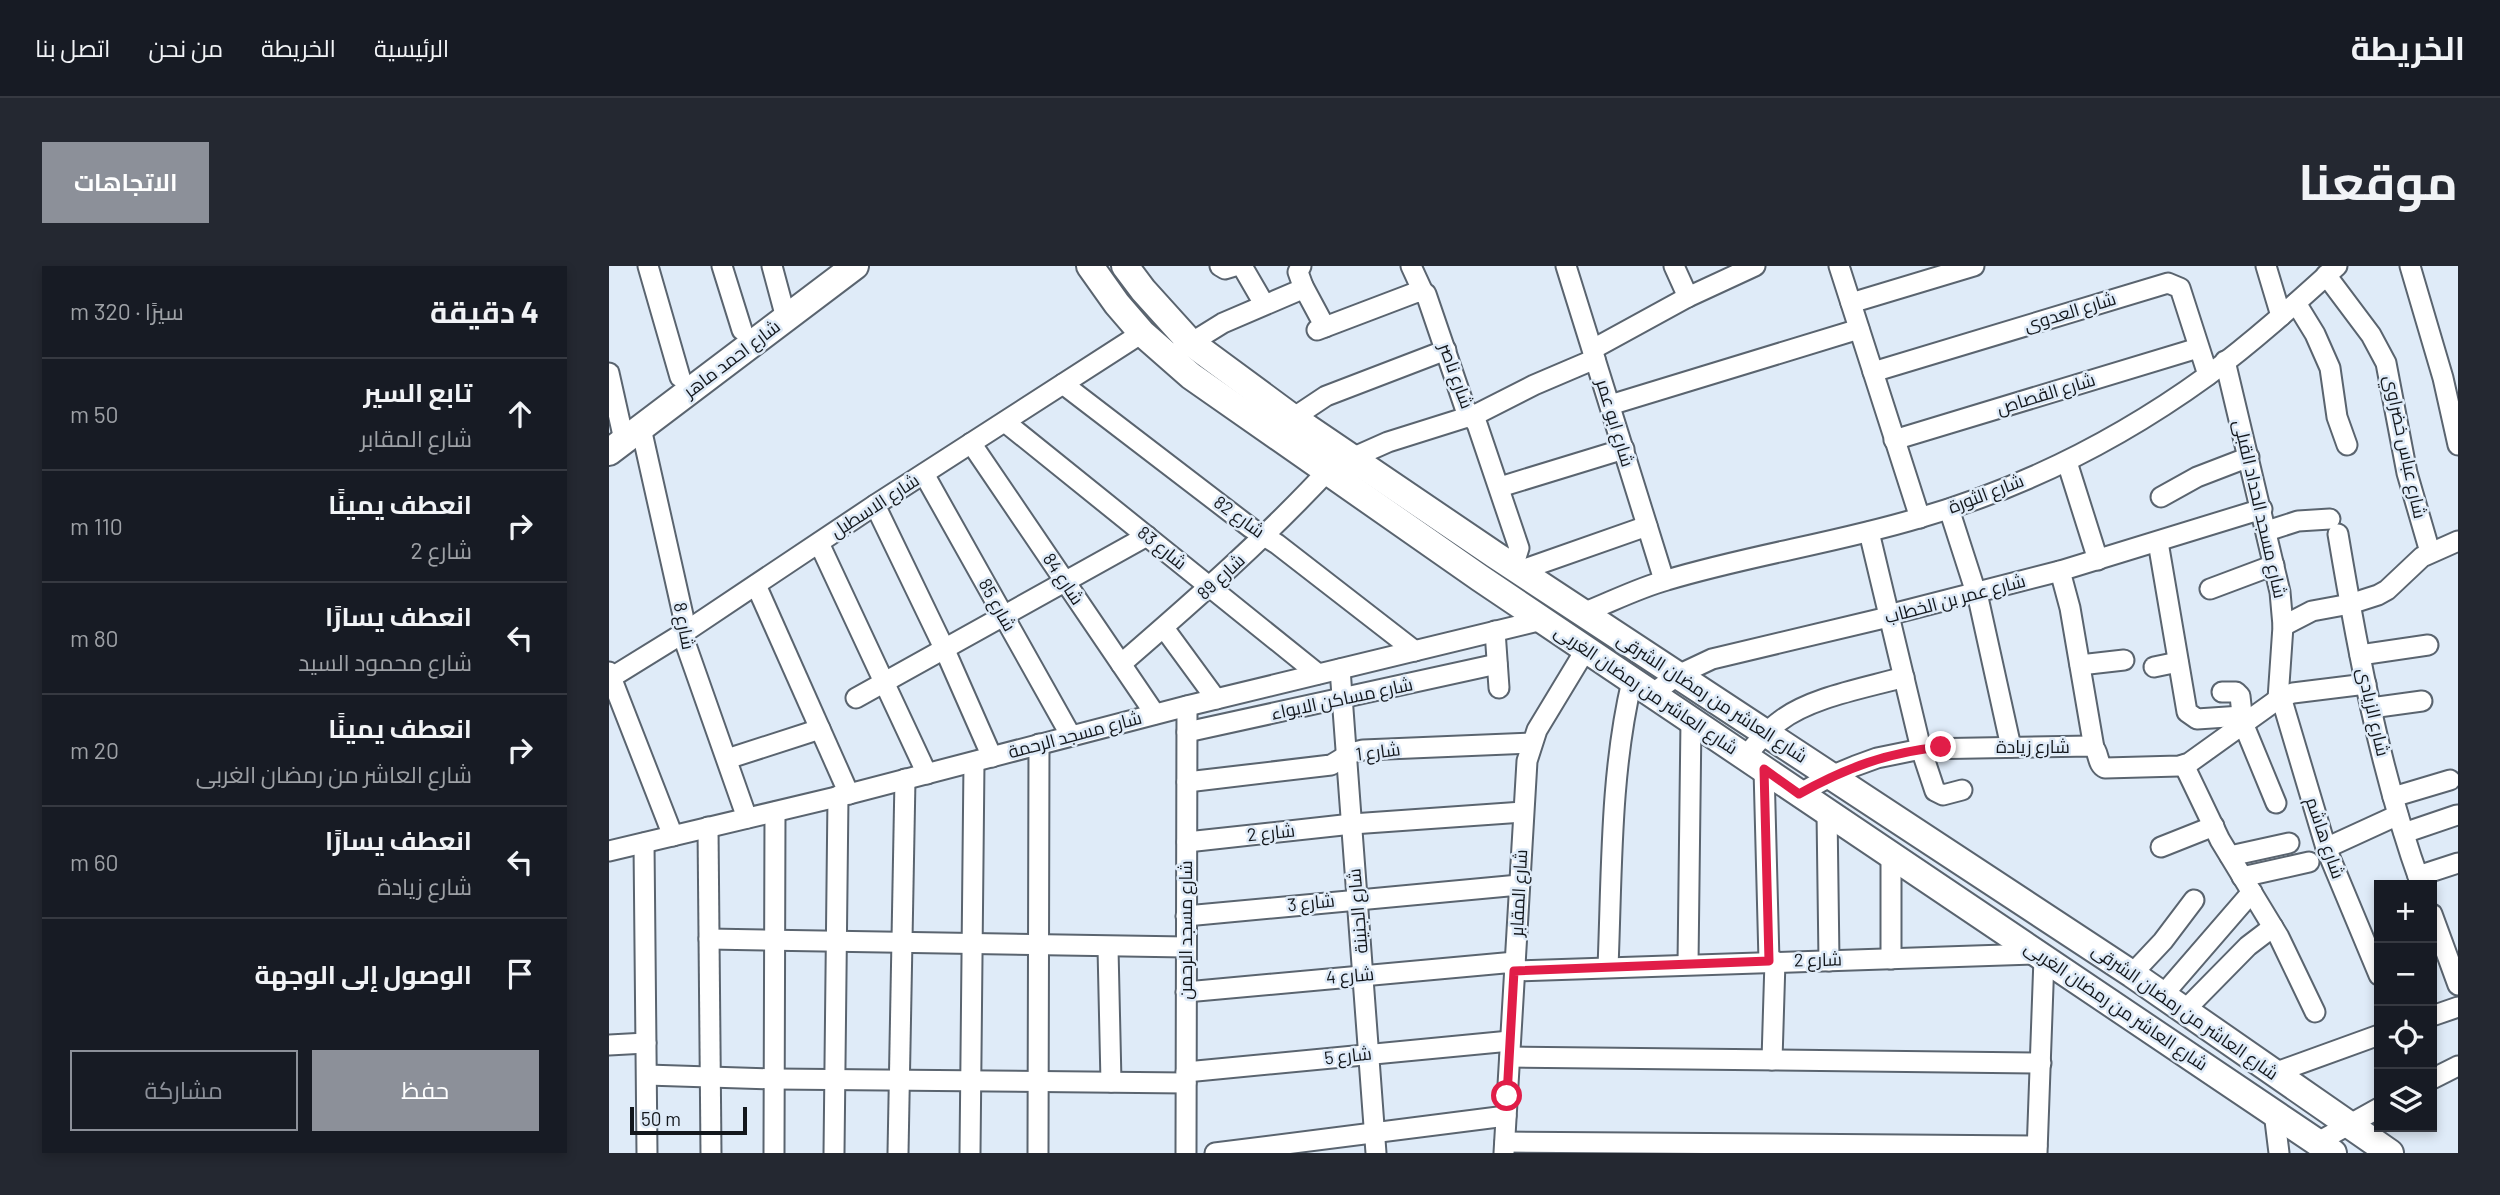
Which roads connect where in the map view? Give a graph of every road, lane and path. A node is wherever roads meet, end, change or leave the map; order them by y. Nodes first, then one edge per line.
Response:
1 (648, 266) edge
2 (722, 266) edge
3 (772, 266) edge
4 (827, 266) edge
5 (855, 266) edge
6 (1125, 266) edge
7 (1220, 266) edge
8 (1235, 266) edge
9 (1242, 266) edge
10 (1301, 266) edge
11 (1411, 266) edge
12 (1566, 266) edge
13 (1674, 266) edge
14 (1755, 266) edge
15 (1839, 266) edge
16 (1974, 266) edge
17 (2174, 266) edge
18 (2266, 266) edge
19 (2410, 266) edge
20 (1098, 268) edge
21 (2332, 271) edge
22 (1303, 286) junction
23 (2180, 288) junction
24 (1423, 292) junction
25 (1688, 297) junction
26 (1851, 303) junction
27 (1264, 304) junction
28 (784, 309) junction
29 (2288, 309) junction
30 (1859, 329) junction
31 (742, 330) junction
32 (1142, 333) junction
33 (1190, 342) junction
34 (2198, 348) junction
35 (1446, 350) junction
36 (1594, 354) junction
37 (1169, 358) junction
38 (2225, 361) junction
39 (1873, 372) junction
40 (609, 373) edge
41 (2209, 375) junction
42 (680, 377) junction
43 (1063, 384) junction
44 (1610, 405) junction
45 (1471, 417) junction
46 (1293, 418) junction
47 (1005, 422) junction
48 (621, 435) edge
49 (1894, 440) junction
50 (971, 443) junction
51 (2347, 445) dead end
52 (2458, 445) edge
53 (1624, 449) junction
54 (2249, 457) junction
55 (1341, 461) junction
56 (2067, 462) junction
57 (924, 474) junction
58 (1500, 487) junction
59 (2161, 497) dead end
60 (875, 505) junction
61 (1949, 509) junction
62 (2262, 509) junction
63 (1920, 518) junction
64 (1647, 526) junction
65 (2267, 531) junction
66 (1870, 532) junction
67 (1147, 536) junction
68 (1264, 536) junction
69 (2458, 541) edge
70 (2158, 542) junction
71 (819, 543) junction
72 (2430, 552) junction
73 (2098, 561) junction
74 (1509, 565) junction
75 (2274, 565) junction
76 (2060, 571) junction
77 (1480, 578) junction
78 (1664, 580) junction
79 (1065, 582) junction
80 (756, 585) junction
81 (1211, 587) junction
82 (2210, 589) dead end
83 (1977, 592) junction
84 (2350, 604) junction
85 (1583, 613) junction
86 (1003, 615) junction
87 (1889, 615) junction
88 (1542, 620) junction
89 (2283, 626) junction
90 (1164, 628) junction
91 (1495, 631) junction
92 (685, 632) junction
93 (1614, 634) junction
94 (2428, 645) dead end
95 (944, 648) junction
96 (1415, 651) junction
97 (1591, 652) junction
98 (2360, 655) junction
99 (2124, 660) dead end
100 (2178, 662) junction
101 (1121, 664) junction
102 (1497, 664) junction
103 (2080, 665) junction
104 (2154, 667) dead end
105 (1340, 669) junction
106 (1318, 674) junction
107 (1678, 676) junction
108 (610, 677) edge
109 (1904, 677) junction
110 (883, 682) junction
111 (2365, 684) junction
112 (1642, 687) junction
113 (1499, 688) dead end
114 (2223, 692) dead end
115 (856, 698) dead end
116 (2279, 698) junction
117 (1216, 699) junction
118 (1342, 700) junction
119 (2422, 701) dead end
120 (1187, 706) junction
121 (2371, 708) junction
122 (1155, 714) junction
123 (1691, 720) junction
124 (2243, 720) junction
125 (820, 729) junction
126 (1187, 732) junction
127 (1766, 734) junction
128 (1071, 736) junction
129 (1531, 743) junction
130 (1039, 744) junction
131 (2011, 747) junction
132 (2094, 748) junction
133 (1921, 749) junction
134 (1347, 757) junction
135 (983, 759) junction
136 (727, 760) junction
137 (1754, 763) junction
138 (2184, 765) junction
139 (927, 774) junction
140 (1831, 776) junction
141 (905, 779) junction
142 (2450, 780) dead end
143 (1187, 782) junction
144 (1962, 790) dead end
145 (1799, 794) junction
146 (844, 795) junction
147 (2276, 803) dead end
148 (775, 811) junction
149 (1523, 811) junction
150 (1827, 812) junction
151 (2398, 815) junction
152 (2457, 815) edge
153 (747, 818) junction
154 (1352, 824) junction
155 (2214, 825) junction
156 (708, 827) junction
157 (673, 836) junction
158 (1187, 842) junction
159 (644, 843) junction
160 (2289, 843) dead end
161 (2161, 847) dead end
162 (2326, 848) junction
163 (609, 851) edge
164 (1891, 856) junction
165 (2229, 856) junction
166 (2309, 862) dead end
167 (2458, 863) edge
168 (2420, 880) edge
169 (2422, 880) edge
170 (2247, 884) junction
171 (1519, 885) junction
172 (1357, 898) junction
173 (2194, 900) dead end
174 (1186, 916) junction
175 (2273, 927) junction
176 (2437, 928) edge
177 (709, 939) junction
178 (775, 940) junction
179 (836, 940) junction
180 (902, 942) junction
181 (972, 943) junction
182 (1038, 944) junction
183 (1186, 947) junction
184 (1108, 948) junction
185 (2041, 956) junction
186 (1891, 959) junction
187 (1772, 961) junction
188 (1829, 961) junction
189 (2374, 963) edge
190 (1688, 964) junction
191 (1514, 966) junction
192 (1608, 967) junction
193 (1363, 974) junction
194 (2147, 985) junction
195 (2458, 985) edge
196 (1186, 992) junction
197 (2458, 1007) edge
198 (2123, 1011) junction
199 (2185, 1011) junction
200 (2315, 1012) dead end
201 (2437, 1014) edge
202 (2374, 1037) edge
203 (646, 1043) junction
204 (609, 1045) edge
205 (1510, 1049) junction
206 (1368, 1054) junction
207 (1772, 1060) junction
208 (2041, 1063) junction
209 (2456, 1072) edge
210 (647, 1075) junction
211 (709, 1077) junction
212 (1186, 1077) junction
213 (2279, 1077) junction
214 (2437, 1078) edge
215 (775, 1079) junction
216 (834, 1079) junction
217 (899, 1080) junction
218 (971, 1081) junction
219 (1037, 1081) junction
220 (1111, 1082) junction
221 (2269, 1109) junction
222 (2374, 1111) edge
223 (1506, 1116) junction
224 (2349, 1125) junction
225 (1373, 1132) junction
226 (1504, 1148) edge
227 (2325, 1148) edge
228 (2037, 1149) edge
229 (647, 1153) edge
230 (711, 1153) edge
231 (774, 1153) edge
232 (834, 1153) edge
233 (898, 1153) edge
234 (970, 1153) edge
235 (1038, 1153) edge
236 (1186, 1153) edge
237 (1215, 1153) edge
238 (1376, 1153) edge
239 (2279, 1153) edge
240 (2390, 1153) edge

1 - 42 street
2 - 31 street
3 - 28 street
4 - 28 street, شارع احمد ماهر
5 - 28 street, شارع احمد ماهر
6 - 33 street, شارع العاشر من رمضان الشرقى
7 - 8 street
9 - 27 street
10 - 22 street
11 - 24 street, شارع ناصر
12 - 36 street, شارع ابو عمر
13 - 25 street
14 - 25 street
15 - 26 street
16 - 26 street
17 - 23 street
18 - 29 street
19 - 52 street
20 - 32 street, شارع العاشر من رمضان الغربى
21 - 29 street, شارع الثورة
21 - 72 street, شارع عباس خضراوي
22 - 24 street
22 - 27 street
23 - 34 street
23 - 39 street, شارع العدوى
24 - 35 street, شارع ناصر
25 - 36 street
26 - 30 street
27 - 33 street
28 - 31 street, شارع احمد ماهر
28 - 48 street, شارع احمد ماهر
29 - 38 street, شارع الثورة
29 - 51 street
30 - 39 street
30 - 44 street
31 - 42 street, شارع احمد ماهر
32 - 37 street, شارع العاشر من رمضان الغربى
32 - 43 street, شارع الاسطبل
33 - 37 street
33 - 46 street, شارع العاشر من رمضان الشرقى
34 - 41 street
34 - 49 street, شارع القصاص
35 - 45 street, شارع ناصر
35 - 46 street
36 - 44 street, شارع ابو عمر
36 - 45 street
37 - 55 street, شارع العاشر من رمضان الغربى
38 - 41 street, شارع الثورة
38 - 54 street, شارع مسجد الحداد القبلى
39 - 49 street
40 - 48 street, شارع 8
41 - 56 street, شارع الثورة
42 - 48 street, شارع احمد ماهر
43 - 47 street, شارع الاسطبل
43 - 68 street, شارع 82
44 - 53 street, شارع ابو عمر
45 - 55 street
45 - 58 street, شارع ناصر
46 - 55 street, شارع العاشر من رمضان الشرقى
47 - 50 street, شارع الاسطبل
47 - 67 street, شارع 83
48 - 92 street, شارع 8
49 - 63 street
50 - 57 street, شارع الاسطبل
50 - 79 street, شارع 84
53 - 58 street
53 - 64 street, شارع ابو عمر
54 - 59 street
54 - 62 street, شارع مسجد الحداد القبلى
55 - 68 street, شارع 89
55 - 74 street, شارع العاشر من رمضان الشرقى
55 - 77 street, شارع العاشر من رمضان الغربى
56 - 61 street, شارع الثورة
56 - 73 street
57 - 60 street, شارع الاسطبل
57 - 86 street, شارع 85
58 - 74 street, شارع ناصر
60 - 71 street, شارع الاسطبل
60 - 95 street
61 - 63 street, شارع الثورة
61 - 83 street
62 - 65 street, شارع مسجد الحداد القبلى
62 - 70 street, شارع عمر بن الخطاب
63 - 66 street, شارع الثورة
64 - 74 street
64 - 78 street, شارع ابو عمر
65 - 75 street, شارع مسجد الحداد القبلى
65 - 84 street, شارع الزيادى
66 - 78 street, شارع الثورة
66 - 87 street
67 - 79 street
67 - 81 street, شارع 83
68 - 81 street, شارع 89
68 - 96 street, شارع 82
69 - 72 street
70 - 73 street, شارع عمر بن الخطاب
70 - 100 street
71 - 80 street, شارع الاسطبل
71 - 110 street
72 - 84 street
73 - 76 street, شارع عمر بن الخطاب
74 - 77 street
74 - 85 street, شارع العاشر من رمضان الشرقى
75 - 82 street
75 - 89 street, شارع مسجد الحداد القبلى
76 - 83 street, شارع عمر بن الخطاب
76 - 103 street
77 - 88 street, شارع العاشر من رمضان الغربى
78 - 85 street, شارع الثورة
79 - 86 street
79 - 101 street, شارع 84
80 - 92 street, شارع الاسطبل
80 - 125 street
81 - 90 street, شارع 89
81 - 106 street, شارع 83
83 - 87 street, شارع عمر بن الخطاب
83 - 131 street
84 - 89 street
84 - 98 street, شارع الزيادى
85 - 93 street, شارع العاشر من رمضان الشرقى
86 - 95 street
86 - 128 street, شارع 85
87 - 107 street, شارع عمر بن الخطاب
87 - 109 street
88 - 91 street, شارع مسجد الرحمة
88 - 97 street, شارع العاشر من رمضان الغربى
89 - 116 street, شارع مسجد الحداد القبلى
90 - 101 street, شارع 89
90 - 117 street
91 - 96 street, شارع مسجد الرحمة
91 - 102 street
92 - 108 street, شارع الاسطبل
92 - 136 street, شارع 8
93 - 97 street
93 - 107 street, شارع العاشر من رمضان الشرقى
94 - 98 street
95 - 110 street
95 - 135 street
96 - 105 street, شارع مسجد الرحمة
97 - 112 street, شارع العاشر من رمضان الغربى
97 - 129 street, شارع المقابر
98 - 111 street, شارع الزيادى
99 - 103 street
100 - 104 street
100 - 124 street
101 - 122 street, شارع 84
102 - 113 street
102 - 118 street, شارع مساكن الايواء
103 - 132 street
105 - 106 street, شارع مسجد الرحمة
105 - 118 street, شارع الجنينة
106 - 117 street, شارع مسجد الرحمة
107 - 112 street, شارع عمر بن الخطاب
107 - 127 street, شارع العاشر من رمضان الشرقى
108 - 157 street
109 - 127 street
109 - 133 street
110 - 115 street
110 - 139 street
111 - 116 street
111 - 121 street, شارع الزيادى
112 - 123 street, شارع العاشر من رمضان الغربى
112 - 192 street
114 - 124 street
116 - 124 street
116 - 162 street, شارع هاشم
117 - 120 street, شارع مسجد الرحمة
118 - 126 street, شارع مساكن الايواء
118 - 134 street, شارع الجنينة
119 - 121 street
120 - 122 street, شارع مسجد الرحمة
120 - 126 street, شارع مسجد الرحمن
121 - 151 street, شارع الزيادى
122 - 128 street, شارع مسجد الرحمة
123 - 137 street, شارع العاشر من رمضان الغربى
123 - 190 street
124 - 138 street
124 - 147 street
125 - 136 street
125 - 146 street
126 - 143 street, شارع مسجد الرحمن
127 - 137 street
127 - 140 street, شارع العاشر من رمضان الشرقى
128 - 130 street, شارع مسجد الرحمة
129 - 134 street, شارع 1
129 - 149 street, شارع المقابر
130 - 135 street, شارع مسجد الرحمة
130 - 182 street
131 - 132 street, شارع زيادة
131 - 133 street, شارع زيادة
132 - 138 street, شارع زيادة
133 - 140 street, شارع زيادة
133 - 144 street
134 - 143 street, شارع 1
134 - 154 street, شارع الجنينة
135 - 139 street, شارع مسجد الرحمة
135 - 181 street
136 - 153 street, شارع 8
137 - 145 street, شارع العاشر من رمضان الغربى
137 - 187 street
138 - 155 street
139 - 141 street, شارع مسجد الرحمة
140 - 145 street, شارع زيادة
140 - 194 street, شارع العاشر من رمضان الشرقى
141 - 146 street, شارع مسجد الرحمة
141 - 180 street
142 - 151 street
143 - 158 street, شارع مسجد الرحمن
145 - 150 street, شارع العاشر من رمضان الغربى
146 - 148 street, شارع مسجد الرحمة
146 - 179 street
148 - 153 street, شارع مسجد الرحمة
148 - 178 street
149 - 154 street, شارع 2
149 - 171 street, شارع المقابر
150 - 164 street, شارع العاشر من رمضان الغربى
150 - 188 street
151 - 152 street
151 - 162 street
151 - 168 street, شارع الزيادى
153 - 156 street, شارع مسجد الرحمة
154 - 158 street, شارع 2
154 - 172 street, شارع الجنينة
155 - 161 street
155 - 165 street
156 - 157 street, شارع مسجد الرحمة
156 - 177 street
157 - 159 street, شارع مسجد الرحمة
158 - 174 street, شارع مسجد الرحمن
159 - 163 street, شارع مسجد الرحمة
159 - 203 street
160 - 165 street
162 - 189 street, شارع هاشم
164 - 185 street, شارع العاشر من رمضان الغربى
164 - 186 street
165 - 170 street
166 - 170 street
167 - 169 street
170 - 175 street
170 - 194 street
171 - 172 street, شارع 3
171 - 191 street, شارع المقابر
172 - 174 street, شارع 3
172 - 193 street, شارع الجنينة
173 - 194 street
174 - 183 street, شارع مسجد الرحمن
175 - 199 street
175 - 200 street
176 - 195 street
177 - 178 street
177 - 211 street
178 - 179 street
178 - 215 street
179 - 180 street
179 - 216 street
180 - 181 street
180 - 217 street
181 - 182 street
181 - 218 street
182 - 184 street
182 - 219 street
183 - 184 street
183 - 196 street, شارع مسجد الرحمن
184 - 220 street
185 - 186 street, شارع 2
185 - 198 street, شارع العاشر من رمضان الغربى
185 - 208 street
186 - 188 street, شارع 2
187 - 188 street, شارع 2
187 - 190 street, شارع 2
187 - 207 street
190 - 192 street, شارع 2
191 - 192 street, شارع 2
191 - 193 street, شارع 4
191 - 205 street, شارع المقابر
193 - 196 street, شارع 4
193 - 206 street, شارع الجنينة
194 - 198 street
194 - 199 street, شارع العاشر من رمضان الشرقى
196 - 212 street, شارع مسجد الرحمن
197 - 201 street
198 - 221 street, شارع العاشر من رمضان الغربى
199 - 213 street, شارع العاشر من رمضان الشرقى
202 - 213 street
203 - 204 street
203 - 210 street
205 - 206 street, شارع 5
205 - 207 street, شارع 5
205 - 223 street, شارع المقابر
206 - 212 street, شارع 5
206 - 225 street, شارع الجنينة
207 - 208 street, شارع 5
208 - 228 street
209 - 214 street
210 - 211 street, شارع 5
210 - 229 street
211 - 215 street, شارع 5
211 - 230 street
212 - 220 street, شارع 5
212 - 236 street, شارع مسجد الرحمن
213 - 221 street
213 - 224 street, شارع العاشر من رمضان الشرقى
215 - 216 street, شارع 5
215 - 231 street
216 - 217 street, شارع 5
216 - 232 street
217 - 218 street, شارع 5
217 - 233 street
218 - 219 street, شارع 5
218 - 234 street
219 - 220 street, شارع 5
219 - 235 street
221 - 227 street, شارع العاشر من رمضان الغربى
221 - 239 street
222 - 224 street
223 - 225 street
223 - 226 street, شارع المقابر
224 - 227 street
224 - 240 street, شارع العاشر من رمضان الشرقى
225 - 237 street
225 - 238 street, شارع الجنينة
226 - 228 street

